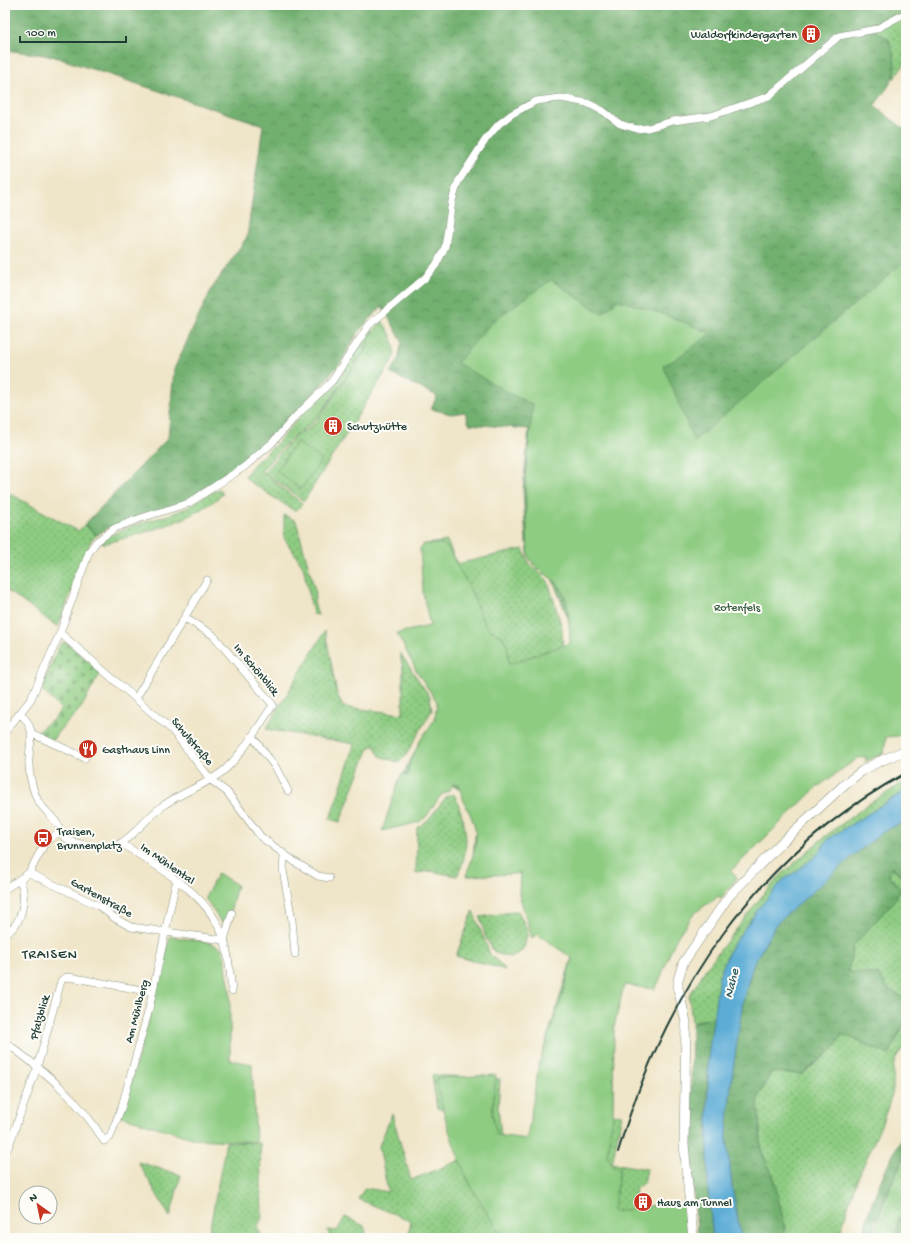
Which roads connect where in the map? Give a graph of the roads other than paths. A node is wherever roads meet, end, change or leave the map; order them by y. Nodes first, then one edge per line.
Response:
1 (906, 13) edge
2 (207, 580) dead end
3 (185, 618) junction
4 (60, 633) junction
5 (136, 698) junction
6 (20, 714) junction
7 (5, 732) edge
8 (33, 734) junction
9 (252, 736) junction
10 (906, 750) edge
11 (85, 758) dead end
12 (211, 780) junction
13 (288, 790) dead end
14 (60, 832) junction
15 (121, 843) junction
16 (284, 856) junction
17 (30, 872) junction
18 (329, 878) dead end
19 (20, 880) junction
20 (178, 881) junction
21 (5, 889) edge
22 (232, 913) dead end
23 (166, 932) junction
24 (5, 933) edge
25 (224, 940) junction
26 (295, 954) dead end
27 (232, 991) dead end
28 (153, 992) junction
29 (5, 1042) edge
30 (37, 1068) junction
31 (8, 1148) dead end
32 (693, 1238) edge

1 - 4 street
2 - 3 street
3 - 5 street
3 - 9 street, Im Schönblick
4 - 5 street, Schulstraße
4 - 6 street
5 - 12 street, Schulstraße
6 - 7 street
6 - 8 street
8 - 11 street
8 - 14 street
9 - 12 street, Im Schönblick
9 - 13 street
10 - 32 main road
12 - 15 street, Schulstraße
12 - 16 street
14 - 15 street
14 - 17 street
15 - 20 street, Im Mühlental
16 - 18 street
16 - 26 street
17 - 19 street
17 - 23 street, Gartenstraße
19 - 21 street
19 - 24 street
20 - 23 street, Am Mühlberg
20 - 25 street, Im Mühlental
22 - 25 street
23 - 25 street, Gartenstraße
23 - 28 street, Am Mühlberg
25 - 27 street, Im Mühlental
28 - 30 street, Pfalzblick
28 - 30 street, Am Mühlberg
29 - 30 street
30 - 31 street, Pfalzblick

